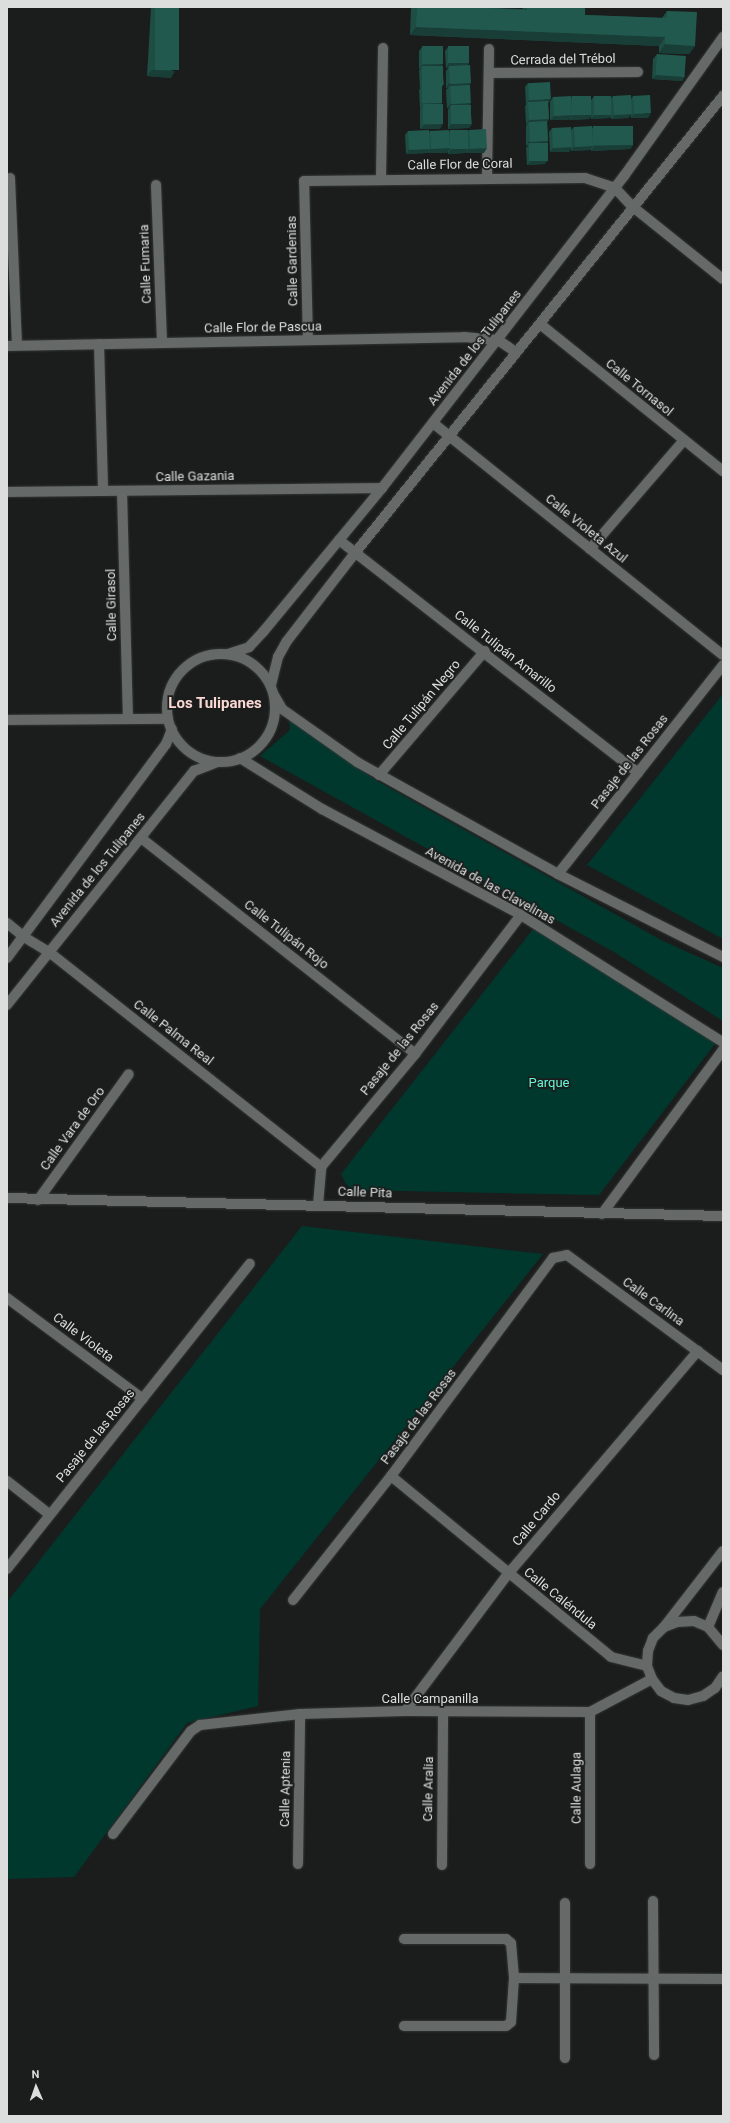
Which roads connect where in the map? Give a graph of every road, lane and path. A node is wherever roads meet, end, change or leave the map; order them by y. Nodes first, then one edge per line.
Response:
1 (723, 37) edge
2 (383, 48) dead end
3 (489, 49) dead end
4 (638, 72) dead end
5 (489, 73) junction
6 (723, 96) edge
7 (10, 178) dead end
8 (487, 178) junction
9 (381, 179) junction
10 (304, 181) joint
11 (156, 185) dead end
12 (615, 188) junction
13 (633, 207) junction
14 (723, 279) edge
15 (540, 324) junction
16 (308, 340) junction
17 (498, 340) junction
18 (162, 342) junction
19 (99, 344) junction
20 (12, 345) edge
21 (516, 352) junction
22 (433, 423) junction
23 (449, 435) junction
24 (684, 440) junction
25 (723, 471) edge
26 (382, 488) junction
27 (103, 491) junction
28 (122, 491) junction
29 (7, 492) edge
30 (340, 540) junction
31 (590, 549) junction
32 (355, 553) junction
33 (484, 651) junction
34 (228, 654) junction
35 (723, 655) edge
36 (723, 665) edge
37 (271, 685) junction
38 (274, 695) junction
39 (168, 718) junction
40 (128, 719) junction
41 (7, 720) edge
42 (172, 729) junction
43 (240, 758) junction
44 (217, 762) junction
45 (638, 773) junction
46 (379, 775) junction
47 (141, 838) junction
48 (558, 874) junction
49 (521, 915) junction
50 (7, 923) edge
51 (24, 937) junction
52 (49, 952) junction
53 (723, 957) edge
54 (7, 958) edge
55 (7, 1004) edge
56 (723, 1042) edge
57 (723, 1050) edge
58 (415, 1054) junction
59 (129, 1074) dead end
60 (322, 1167) junction
61 (7, 1198) edge
62 (38, 1200) junction
63 (318, 1205) junction
64 (602, 1214) junction
65 (723, 1216) edge
66 (567, 1255) joint
67 (250, 1264) dead end
68 (7, 1298) edge
69 (698, 1351) junction
70 (723, 1370) edge
71 (143, 1399) junction
72 (391, 1476) junction
73 (7, 1481) edge
74 (49, 1514) junction
75 (723, 1551) edge
76 (7, 1569) edge
77 (508, 1574) junction
78 (723, 1592) edge
79 (293, 1600) dead end
80 (664, 1627) junction
81 (708, 1627) junction
82 (723, 1645) edge
83 (647, 1666) junction
84 (723, 1676) edge
85 (652, 1679) junction
86 (719, 1689) edge
87 (404, 1711) junction
88 (590, 1712) junction
89 (443, 1713) junction
90 (300, 1714) junction
91 (113, 1834) dead end
92 (298, 1864) dead end
93 (590, 1864) dead end
94 (442, 1865) dead end
95 (653, 1901) dead end
96 (565, 1903) dead end
97 (404, 1939) dead end
98 (514, 1978) junction
99 (565, 1978) junction
100 (654, 1979) junction
101 (723, 1979) edge
102 (404, 2026) dead end
103 (654, 2055) dead end
104 (565, 2058) dead end

1 - 12 street, Avenida de los Tulipanes
2 - 9 street
3 - 5 street
4 - 5 street, Cerrada del Trébol
5 - 8 street
6 - 13 street
7 - 20 street
8 - 9 street, Calle Flor de Coral
8 - 12 street, Calle Flor de Coral
9 - 10 street, Calle Flor de Coral
10 - 16 street, Calle Gardenias
11 - 18 street, Calle Fumaria
12 - 13 street
12 - 17 street, Avenida de los Tulipanes
13 - 14 street
13 - 15 street
15 - 21 street
15 - 24 street, Calle Tornasol
16 - 17 street, Calle Flor de Pascua
16 - 18 street, Calle Flor de Pascua
17 - 21 street, Calle Flor de Pascua
17 - 22 street, Avenida de los Tulipanes
18 - 19 street, Calle Flor de Pascua
19 - 20 street, Calle Flor de Pascua
19 - 27 street
21 - 23 street
22 - 23 street, Calle Violeta Azul
22 - 26 street, Avenida de los Tulipanes
23 - 31 street, Calle Violeta Azul
23 - 32 street
24 - 25 street, Calle Tornasol
24 - 31 street
26 - 28 street, Calle Gazania
26 - 30 street, Avenida de los Tulipanes
27 - 28 street, Calle Gazania
27 - 29 street, Calle Gazania
28 - 40 street, Calle Girasol
30 - 32 street, Calle Tulipán Amarillo
30 - 34 street, Avenida de los Tulipanes
31 - 35 street, Calle Violeta Azul
32 - 33 street, Calle Tulipán Amarillo
32 - 37 street
33 - 45 street, Calle Tulipán Amarillo
33 - 46 street, Calle Tulipán Negro
34 - 37 street
34 - 39 street
36 - 45 street, Pasaje de las Rosas
37 - 38 street
38 - 43 street
38 - 46 street
39 - 40 street
39 - 42 street
40 - 41 street
42 - 44 street
42 - 51 street, Avenida de los Tulipanes
43 - 44 street
43 - 49 street, Avenida de las Clavelinas
44 - 47 street, Avenida de los Tulipanes
45 - 48 street, Pasaje de las Rosas
46 - 48 street
47 - 52 street, Avenida de los Tulipanes
47 - 58 street, Calle Tulipán Rojo
48 - 53 street
49 - 56 street, Avenida de las Clavelinas
49 - 58 street, Pasaje de las Rosas
50 - 51 street, Calle Palma Real
51 - 52 street, Calle Palma Real
51 - 54 street, Avenida de los Tulipanes
52 - 55 street, Avenida de los Tulipanes
52 - 60 street, Calle Palma Real
57 - 64 street
58 - 60 street, Pasaje de las Rosas
59 - 62 street, Calle Vara de Oro
60 - 63 street
61 - 62 street, Calle Pita
62 - 63 street, Calle Pita
63 - 64 street, Calle Pita
64 - 65 street, Calle Pita
66 - 69 street, Calle Carlina
66 - 72 street, Pasaje de las Rosas
67 - 71 street, Pasaje de las Rosas
68 - 71 street, Calle Violeta
69 - 70 street, Calle Carlina
69 - 77 street, Calle Cardo
71 - 74 street, Pasaje de las Rosas
72 - 77 street, Calle Caléndula
72 - 79 street, Pasaje de las Rosas
73 - 74 street
74 - 76 street, Pasaje de las Rosas
75 - 80 street
77 - 83 street, Calle Caléndula
77 - 87 street, Calle Cardo
78 - 81 street
80 - 81 street
80 - 83 street
81 - 82 street
83 - 85 street
84 - 86 street
85 - 86 street
85 - 88 street, Calle Campanilla
87 - 89 street, Calle Campanilla
87 - 90 street, Calle Campanilla
88 - 89 street, Calle Campanilla
88 - 93 street, Calle Aulaga
89 - 94 street, Calle Aralia
90 - 91 street, Calle Campanilla
90 - 92 street, Calle Aptenia
95 - 100 street
96 - 99 street
97 - 98 street
98 - 99 street
98 - 102 street
99 - 100 street
99 - 104 street
100 - 101 street
100 - 103 street

